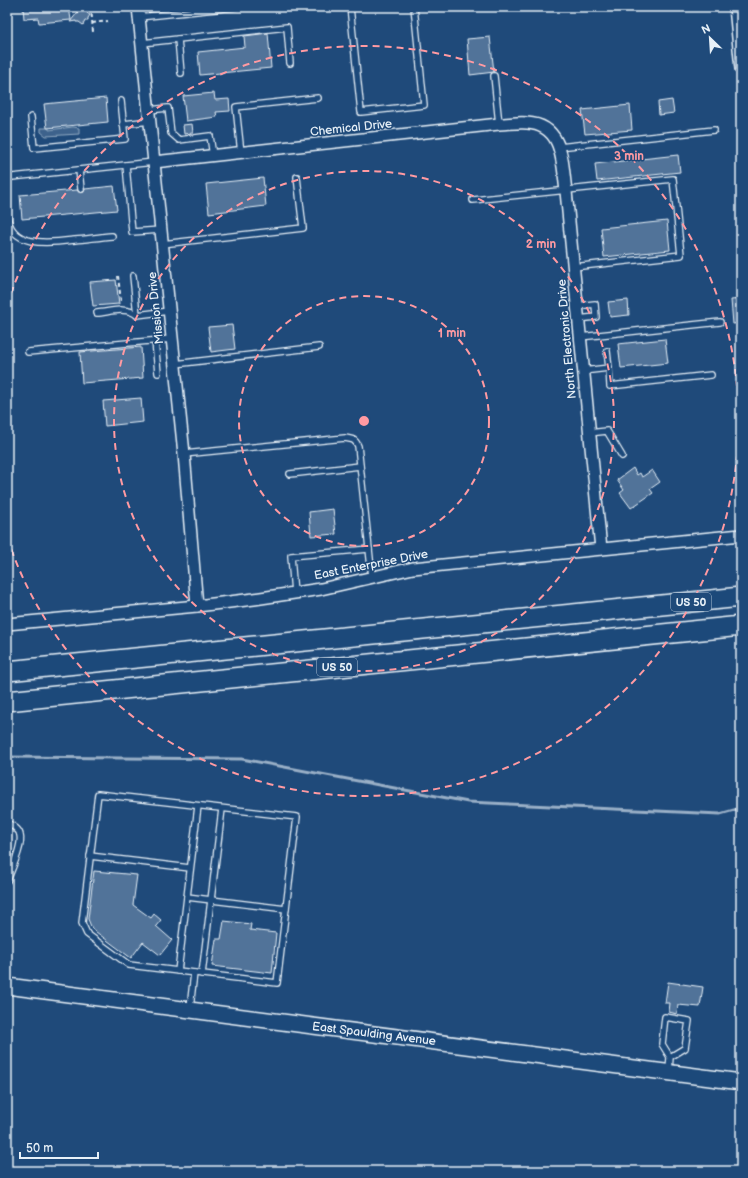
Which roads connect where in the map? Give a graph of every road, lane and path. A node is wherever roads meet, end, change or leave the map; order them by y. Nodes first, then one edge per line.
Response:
1 (73, 7) edge
2 (82, 7) edge
3 (91, 7) edge
4 (234, 7) edge
5 (350, 7) edge
6 (414, 7) edge
7 (735, 7) edge
8 (139, 12) edge
9 (108, 21) dead end
10 (92, 23) junction
11 (93, 32) dead end
12 (178, 39) junction
13 (142, 44) junction
14 (290, 63) dead end
15 (741, 69) edge
16 (181, 74) dead end
17 (494, 76) dead end
18 (318, 98) dead end
19 (122, 101) dead end
20 (149, 115) junction
21 (31, 117) dead end
22 (124, 124) junction
23 (499, 124) junction
24 (550, 130) joint
25 (714, 130) dead end
26 (559, 147) junction
27 (241, 153) junction
28 (213, 156) junction
29 (154, 162) junction
30 (126, 165) junction
31 (79, 170) junction
32 (297, 177) dead end
33 (7, 179) edge
34 (81, 189) dead end
35 (566, 191) junction
36 (473, 200) dead end
37 (7, 214) edge
38 (161, 230) junction
39 (112, 236) dead end
40 (162, 244) junction
41 (573, 267) junction
42 (118, 276) dead end
43 (133, 276) dead end
44 (577, 306) junction
45 (122, 310) junction
46 (169, 311) junction
47 (97, 313) dead end
48 (137, 315) junction
49 (578, 319) junction
50 (720, 322) dead end
51 (580, 337) junction
52 (172, 339) junction
53 (154, 341) junction
54 (319, 347) dead end
55 (607, 351) dead end
56 (28, 352) dead end
57 (175, 364) junction
58 (609, 368) junction
59 (583, 371) junction
60 (158, 373) dead end
61 (711, 375) dead end
62 (589, 433) junction
63 (184, 454) junction
64 (622, 456) dead end
65 (360, 466) junction
66 (290, 474) dead end
67 (741, 535) edge
68 (369, 549) junction
69 (601, 549) junction
70 (372, 577) junction
71 (741, 589) edge
72 (294, 593) junction
73 (741, 597) edge
74 (197, 606) junction
75 (642, 607) junction
76 (7, 621) edge
77 (741, 626) edge
78 (667, 634) junction
79 (741, 634) edge
80 (7, 671) edge
81 (7, 701) edge
82 (198, 806) junction
83 (222, 808) junction
84 (7, 823) edge
85 (90, 856) junction
86 (190, 868) junction
87 (7, 881) edge
88 (187, 897) junction
89 (211, 900) junction
90 (286, 909) junction
91 (178, 971) junction
92 (194, 973) junction
93 (202, 974) junction
94 (7, 986) edge
95 (189, 1010) junction
96 (670, 1057) junction
97 (668, 1072) junction
98 (741, 1082) edge

1 - 2 path
3 - 10 path
4 - 8 lane
5 - 6 lane
7 - 15 street
8 - 13 street, Mission Drive
9 - 10 path
10 - 11 path
12 - 13 lane
12 - 14 lane
12 - 16 lane
13 - 20 street, Mission Drive
17 - 23 lane
18 - 27 lane
19 - 22 lane
20 - 22 lane
20 - 28 lane
20 - 29 street, Mission Drive
21 - 22 lane
23 - 24 street, Chemical Drive
23 - 27 street, Chemical Drive
24 - 26 street, North Electronic Drive
25 - 26 lane
26 - 35 street, North Electronic Drive
27 - 28 street, Chemical Drive
28 - 29 street, Chemical Drive
29 - 30 lane
29 - 38 street, Mission Drive
30 - 31 lane
30 - 38 lane
31 - 33 lane
31 - 34 lane
32 - 40 lane
35 - 36 lane
35 - 41 street, North Electronic Drive
35 - 41 lane
37 - 39 lane
38 - 40 street, Mission Drive
40 - 46 street, Mission Drive
41 - 44 street, North Electronic Drive
42 - 45 path
43 - 48 lane
44 - 49 street, North Electronic Drive
44 - 49 lane
45 - 47 lane
45 - 48 lane
46 - 48 lane
46 - 52 street, Mission Drive
49 - 51 street, North Electronic Drive
50 - 51 lane
51 - 59 street, North Electronic Drive
52 - 53 lane
52 - 57 street, Mission Drive
53 - 56 lane
53 - 60 lane
54 - 57 lane
55 - 58 lane
57 - 63 street, Mission Drive
58 - 59 lane
58 - 61 lane
59 - 62 street, North Electronic Drive
62 - 64 lane
62 - 69 street, North Electronic Drive
63 - 65 lane
63 - 74 street, Mission Drive
65 - 66 lane
65 - 68 lane
67 - 69 street, East Enterprise Drive
68 - 70 lane
68 - 72 lane
69 - 70 street, East Enterprise Drive
70 - 72 street, East Enterprise Drive
71 - 75 highway
72 - 74 street, East Enterprise Drive
73 - 75 highway, US 50
74 - 76 street, East Enterprise Drive
75 - 80 highway, US 50
77 - 78 highway, US 50
78 - 79 highway
78 - 81 highway, US 50
82 - 83 lane
82 - 85 lane
82 - 86 lane
83 - 89 lane
83 - 90 lane
84 - 87 lane
85 - 86 lane
85 - 91 lane
86 - 88 lane
88 - 89 lane
88 - 91 lane
89 - 90 lane
89 - 93 lane
90 - 93 lane
91 - 92 lane
92 - 93 lane
92 - 95 lane
94 - 95 street, East Spaulding Avenue
95 - 97 street, East Spaulding Avenue
96 - 96 lane
96 - 97 lane
97 - 98 street, East Spaulding Avenue

